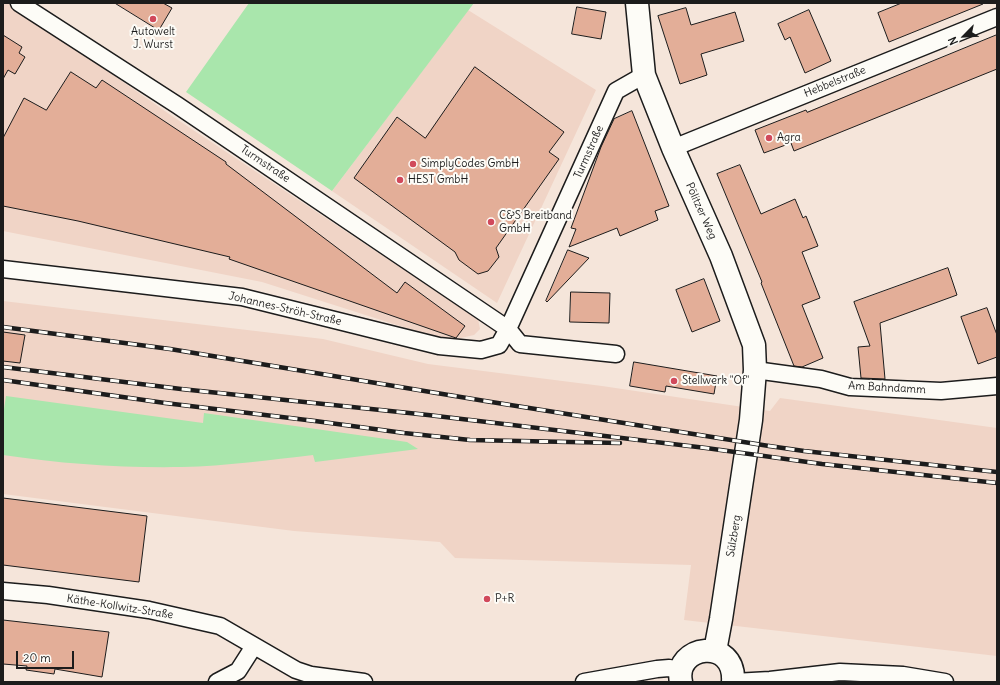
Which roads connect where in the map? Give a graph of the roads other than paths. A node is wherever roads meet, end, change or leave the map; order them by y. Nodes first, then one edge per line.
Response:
1 (19, 3) edge
2 (637, 3) edge
3 (997, 17) edge
4 (644, 75) junction
5 (673, 148) junction
6 (3, 269) edge
7 (508, 329) junction
8 (616, 354) dead end
9 (755, 370) junction
10 (997, 386) edge
11 (751, 420) joint
12 (3, 591) edge
13 (254, 646) junction
14 (715, 651) junction
15 (296, 670) junction
16 (681, 676) edge
17 (217, 682) edge
18 (306, 682) edge
19 (364, 682) edge
20 (584, 682) edge
21 (734, 682) edge
22 (946, 682) edge

1 - 7 street, Turmstraße
2 - 4 street, Pölitzer Weg
3 - 5 street, Hebbelstraße
4 - 5 street, Pölitzer Weg
4 - 7 street, Turmstraße
5 - 9 street, Pölitzer Weg
6 - 7 street, Johannes-Ströh-Straße
7 - 8 street, Turmstraße
9 - 10 street, Am Bahndamm
9 - 11 street, Pölitzer Weg
11 - 14 street, Sülzberg
12 - 13 street, Käthe-Kollwitz-Straße
13 - 15 street, Käthe-Kollwitz-Straße
13 - 17 street
14 - 16 street
14 - 21 street
15 - 18 street
15 - 19 street
16 - 20 street
21 - 22 street

